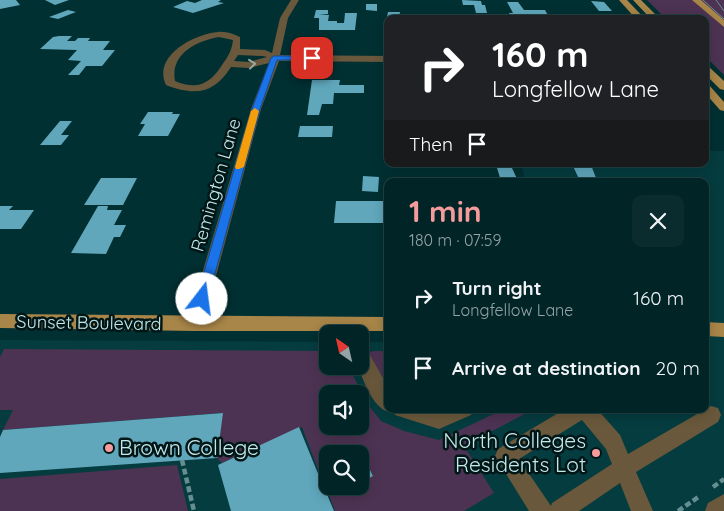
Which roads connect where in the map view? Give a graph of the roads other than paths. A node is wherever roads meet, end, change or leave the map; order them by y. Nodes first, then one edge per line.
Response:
1 (295, 0) edge
2 (623, 0) edge
3 (637, 0) edge
4 (696, 0) edge
5 (637, 15) edge
6 (652, 15) edge
7 (724, 24) edge
8 (235, 52) junction
9 (274, 58) junction
10 (384, 59) edge
11 (228, 64) junction
12 (709, 72) edge
13 (724, 87) edge
14 (709, 91) edge
15 (724, 108) edge
16 (0, 321) edge
17 (195, 324) junction
18 (384, 325) edge
19 (369, 326) edge
20 (319, 328) edge
21 (709, 329) edge
22 (724, 330) edge
23 (369, 372) edge
24 (384, 397) edge
25 (415, 413) edge
26 (455, 413) edge
27 (577, 413) edge
28 (588, 413) edge
29 (711, 415) dead end
30 (624, 468) junction
31 (724, 505) edge
32 (542, 511) edge
33 (560, 511) edge
34 (642, 511) edge
35 (716, 511) edge

1 - 9 street, Remington Lane
2 - 5 main road
3 - 6 main road
4 - 7 main road
8 - 9 street
8 - 11 street
8 - 11 street
9 - 10 street
11 -> 9 street
9 - 17 street, Remington Lane
12 - 13 main road
14 - 15 main road
16 - 17 main road, Sunset Boulevard
17 - 20 main road, Sunset Boulevard
18 - 19 main road, Sunset Boulevard
21 - 22 main road
23 - 24 street
25 - 26 street
27 - 32 street
28 - 30 street
29 - 30 street
30 - 33 street
30 - 34 street
31 - 35 street

